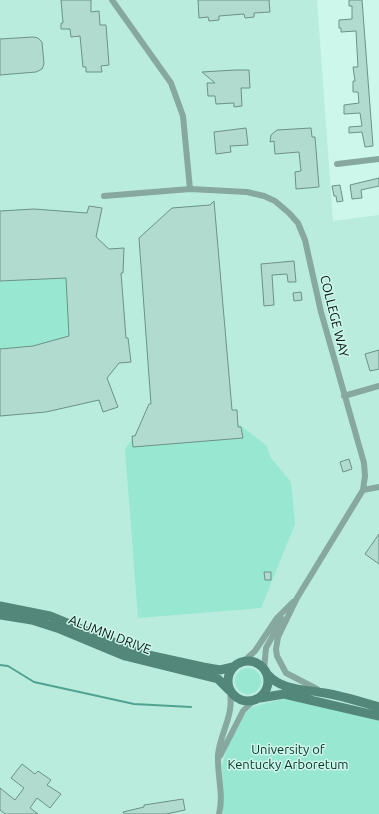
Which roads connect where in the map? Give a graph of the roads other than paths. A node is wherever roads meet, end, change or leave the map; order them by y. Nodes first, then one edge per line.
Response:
1 (112, 0) edge
2 (379, 159) edge
3 (337, 164) dead end
4 (190, 189) junction
5 (104, 196) dead end
6 (379, 386) edge
7 (344, 396) junction
8 (379, 487) edge
9 (363, 490) junction
10 (297, 598) junction
11 (291, 604) junction
12 (0, 606) edge
13 (0, 615) edge
14 (62, 625) junction
15 (244, 661) junction
16 (233, 667) junction
17 (265, 671) junction
18 (230, 691) junction
19 (324, 693) junction
20 (256, 700) junction
21 (379, 707) edge
22 (379, 716) edge
23 (218, 759) junction
24 (219, 814) edge

1 - 4 street
2 - 3 street
4 - 5 street, COLLEGE WAY
4 - 7 street, COLLEGE WAY
6 - 7 street
7 - 9 street, COLLEGE WAY
8 - 9 street
9 - 10 street, COLLEGE WAY
10 - 11 street, COLLEGE WAY
10 - 19 street, COLLEGE WAY
11 - 15 street, COLLEGE WAY
11 - 17 street, COLLEGE WAY
12 - 14 main road, ALUMNI DRIVE
13 - 14 main road, ALUMNI DRIVE
14 - 16 main road, ALUMNI DRIVE
14 - 18 main road, ALUMNI DRIVE
15 - 16 main road
15 - 17 main road
16 - 18 main road
17 - 19 main road
17 - 20 main road
18 - 20 main road
18 - 23 street
19 - 21 main road
20 - 22 main road
20 - 23 street
23 - 24 street

